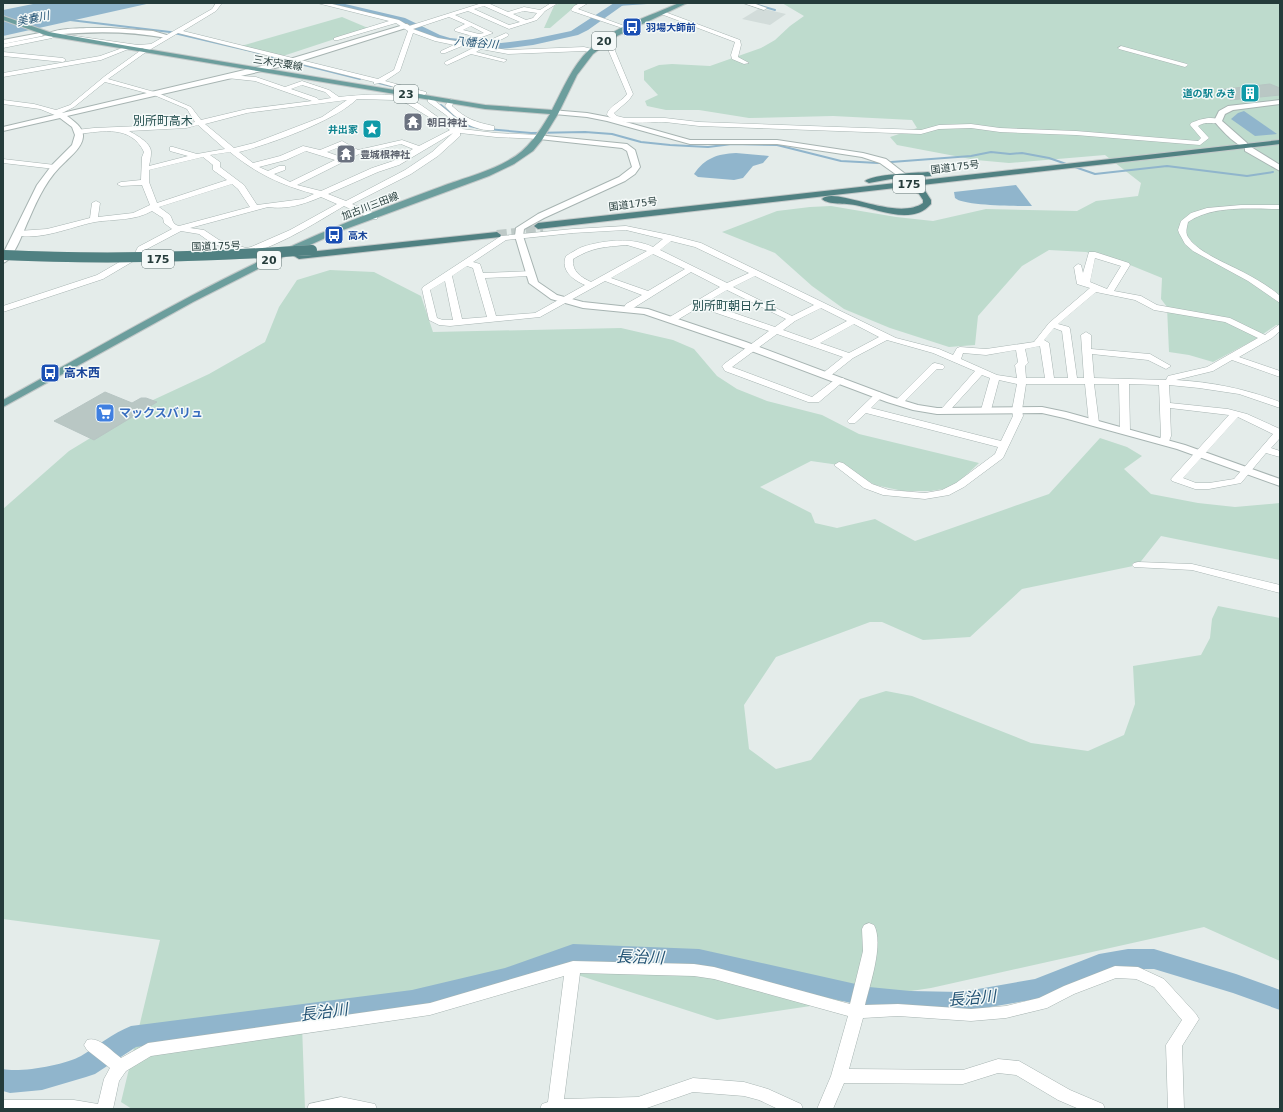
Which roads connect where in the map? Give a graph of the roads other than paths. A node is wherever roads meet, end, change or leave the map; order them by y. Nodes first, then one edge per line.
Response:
1 (219, 3) edge
2 (320, 3) edge
3 (555, 3) edge
4 (585, 3) edge
5 (684, 3) edge
6 (746, 3) edge
7 (486, 4) edge
8 (764, 8) dead end
9 (468, 9) junction
10 (541, 12) junction
11 (662, 13) junction
12 (507, 14) junction
13 (449, 15) junction
14 (3, 18) edge
15 (397, 21) junction
16 (526, 22) junction
17 (471, 24) dead end
18 (411, 27) junction
19 (627, 28) junction
20 (366, 30) junction
21 (39, 33) junction
22 (172, 33) junction
23 (51, 35) joint
24 (63, 35) dead end
25 (380, 35) junction
26 (506, 35) dead end
27 (336, 40) dead end
28 (440, 40) junction
29 (3, 42) edge
30 (429, 44) dead end
31 (461, 44) junction
32 (600, 44) junction
33 (3, 46) edge
34 (152, 46) junction
35 (484, 46) junction
36 (128, 48) junction
37 (1121, 48) dead end
38 (593, 50) junction
39 (144, 51) junction
40 (443, 52) dead end
41 (471, 52) junction
42 (3, 54) edge
43 (294, 60) junction
44 (504, 60) dead end
45 (84, 61) junction
46 (285, 63) junction
47 (447, 63) dead end
48 (746, 63) dead end
49 (1184, 65) dead end
50 (258, 70) junction
51 (3, 75) edge
52 (229, 77) junction
53 (104, 80) junction
54 (375, 84) junction
55 (391, 88) dead end
56 (284, 89) junction
57 (424, 93) dead end
58 (155, 94) junction
59 (356, 97) junction
60 (431, 98) junction
61 (338, 100) junction
62 (451, 101) junction
63 (3, 102) edge
64 (1280, 102) edge
65 (316, 103) junction
66 (554, 112) junction
67 (60, 114) junction
68 (1218, 121) junction
69 (200, 123) junction
70 (632, 123) junction
71 (120, 128) junction
72 (3, 129) edge
73 (458, 130) junction
74 (79, 132) junction
75 (541, 133) junction
76 (1280, 142) edge
77 (1280, 146) edge
78 (1246, 147) junction
79 (173, 149) dead end
80 (419, 149) junction
81 (231, 151) junction
82 (322, 152) junction
83 (357, 152) junction
84 (200, 155) junction
85 (343, 160) junction
86 (3, 161) edge
87 (1077, 164) junction
88 (252, 166) junction
89 (55, 167) junction
90 (282, 168) dead end
91 (145, 169) junction
92 (1280, 169) edge
93 (267, 174) junction
94 (907, 178) junction
95 (232, 181) junction
96 (145, 182) junction
97 (121, 184) dead end
98 (290, 185) junction
99 (886, 191) junction
100 (921, 191) tunnel mouth
101 (322, 194) junction
102 (782, 202) junction
103 (96, 203) dead end
104 (742, 203) junction
105 (345, 204) junction
106 (154, 206) junction
107 (1280, 207) edge
108 (255, 208) junction
109 (883, 209) junction
110 (374, 217) junction
111 (94, 220) junction
112 (180, 228) junction
113 (18, 233) junction
114 (519, 236) junction
115 (670, 237) junction
116 (246, 250) junction
117 (654, 250) junction
118 (5, 252) edge
119 (139, 254) junction
120 (262, 256) dead end
121 (3, 260) edge
122 (466, 263) junction
123 (1078, 267) dead end
124 (691, 269) junction
125 (530, 273) junction
126 (755, 273) junction
127 (445, 276) junction
128 (480, 276) junction
129 (604, 278) junction
130 (1084, 283) junction
131 (591, 285) junction
132 (726, 287) junction
133 (1096, 289) junction
134 (1109, 292) junction
135 (648, 294) junction
136 (564, 300) junction
137 (1280, 300) edge
138 (698, 304) junction
139 (821, 305) junction
140 (3, 309) edge
141 (627, 309) junction
142 (792, 319) junction
143 (492, 320) junction
144 (671, 320) junction
145 (853, 321) junction
146 (458, 322) junction
147 (1052, 325) junction
148 (1280, 327) edge
149 (776, 330) junction
150 (1086, 335) dead end
151 (886, 337) junction
152 (1264, 338) junction
153 (1039, 341) junction
154 (812, 342) junction
155 (1020, 347) junction
156 (753, 348) junction
157 (986, 352) junction
158 (1087, 352) junction
159 (850, 356) junction
160 (1231, 357) junction
161 (956, 360) junction
162 (1166, 366) dead end
163 (940, 367) dead end
164 (982, 372) junction
165 (1280, 374) edge
166 (826, 375) junction
167 (995, 377) junction
168 (840, 380) junction
169 (1022, 381) junction
170 (1050, 381) junction
171 (1073, 381) junction
172 (1089, 381) junction
173 (1124, 381) junction
174 (1167, 382) junction
175 (879, 395) junction
176 (899, 402) junction
177 (3, 404) edge
178 (1165, 405) junction
179 (1280, 405) edge
180 (864, 409) junction
181 (948, 410) junction
182 (986, 410) junction
183 (1017, 410) junction
184 (1236, 414) junction
185 (852, 421) dead end
186 (1094, 423) junction
187 (1125, 431) junction
188 (1280, 433) edge
189 (1164, 442) junction
190 (1004, 445) junction
191 (1265, 449) junction
192 (1198, 453) junction
193 (1280, 454) edge
194 (839, 465) dead end
195 (1246, 470) junction
196 (1280, 483) edge
197 (1138, 565) dead end
198 (1280, 589) edge
199 (869, 929) dead end
200 (574, 967) junction
201 (856, 1012) junction
202 (92, 1045) dead end
203 (120, 1066) junction
204 (839, 1076) junction
205 (3, 1107) edge
206 (555, 1108) edge
207 (93, 1109) edge
208 (105, 1109) edge
209 (315, 1109) edge
210 (369, 1109) edge
211 (795, 1109) edge
212 (825, 1109) edge
213 (1097, 1109) edge
214 (1176, 1109) edge

1 - 22 street
2 - 15 street
3 - 10 street
4 - 19 street
5 - 11 main road, 加古川三田線 / 20
6 - 8 street
7 - 9 street
7 - 12 street
9 - 13 street
9 - 16 street
10 - 12 street
10 - 16 street
11 - 19 main road, 加古川三田線 / 20
11 - 48 street
12 - 16 street
13 - 17 street
13 - 18 street
14 - 21 main road, 三木宍粟線 / 23
15 - 18 street
15 - 20 street
18 - 25 street
18 - 28 street
18 - 54 street
19 - 32 main road, 加古川三田線 / 20
20 - 25 street
20 - 27 street
21 - 29 street
21 - 36 main road, 三木宍粟線 / 23
22 - 23 street
22 - 34 street
22 - 43 street
22 - 46 street
23 - 33 street
24 - 34 street
25 - 43 street
26 - 35 street
28 - 30 street
28 - 31 street
31 - 35 street
31 - 40 street
32 - 38 main road, 加古川三田線 / 20
32 - 70 street
34 - 39 street
35 - 38 street
35 - 41 street
36 - 39 main road, 三木宍粟線 / 23
36 - 45 street
37 - 49 street
38 - 66 main road, 加古川三田線 / 20
39 - 50 main road, 三木宍粟線 / 23
39 - 53 street
41 - 44 street
41 - 47 street
42 - 45 street
43 - 46 street
43 - 54 street
45 - 51 street
46 - 50 street
46 - 54 street
50 - 52 street
50 - 54 main road, 三木宍粟線 / 23
52 - 56 street
52 - 58 street
53 - 58 street
53 - 67 street
54 - 55 street
54 - 57 street
54 - 59 street
54 - 60 main road, 三木宍粟線 / 23
56 - 61 street
56 - 65 street
58 - 67 street
58 - 69 street
59 - 61 street
59 - 73 street
59 - 81 street
60 - 62 main road, 三木宍粟線 / 23
60 - 73 street
61 - 65 street
62 - 66 main road, 三木宍粟線 / 23
62 - 75 street
63 - 67 street
64 - 68 street
65 - 69 street
66 - 70 street
66 - 75 main road, 加古川三田線 / 20
67 - 72 street
67 - 74 street
68 - 70 street
68 - 78 street
69 - 71 street
69 - 81 street
70 - 94 street
71 - 74 street
71 - 91 street
73 - 75 street
73 - 80 street
73 - 105 street
74 - 89 street
75 - 110 main road, 加古川三田線 / 20
75 - 114 street
76 - 78 highway, 国道175号 / 175
77 - 78 highway, 国道175号 / 175
78 - 87 highway, 国道175号 / 175
78 - 92 street
78 - 99 highway, 国道175号 / 175
79 - 84 street
80 - 83 street
80 - 101 street
81 - 84 street
81 - 88 street
82 - 83 street
82 - 85 street
82 - 88 street
83 - 85 street
84 - 91 street
84 - 95 street
85 - 98 street
86 - 89 street
87 - 94 highway
87 - 104 highway, 国道175号 / 175
88 - 93 street
89 - 113 street
90 - 93 street
91 - 96 street
93 - 98 street
94 - 104 highway
95 - 106 street
95 - 108 street
96 - 97 street
96 - 106 street
98 - 101 street
99 - 102 highway, 国道175号 / 175
99 - 109 highway
100 - 109 highway
101 - 105 street
101 - 108 street
102 - 104 highway, 国道175号 / 175
102 - 109 highway
103 - 111 street
105 - 110 street
105 - 116 street
106 - 111 street
106 - 112 street
107 - 137 street
108 - 112 street
110 - 177 main road, 加古川三田線 / 20
111 - 113 street
112 - 116 street
112 - 119 street
113 - 118 street
114 - 115 street
114 - 122 street
114 - 125 street
115 - 117 street
115 - 126 street
116 - 119 street
116 - 120 street
117 - 124 street
117 - 129 street
117 - 131 street
118 - 119 street
118 - 121 street
118 - 121 highway, 国道175号 / 175, bridge
119 - 140 street
122 - 127 street
122 - 128 street
123 - 130 street
124 - 132 street
124 - 135 street
125 - 128 street
125 - 136 street
126 - 132 street
126 - 139 street
127 - 146 street
127 - 146 street
128 - 143 street
129 - 131 street
129 - 135 street
130 - 133 street
130 - 134 street
131 - 136 street
132 - 138 street
132 - 142 street
133 - 134 street
133 - 147 street
134 - 152 street
135 - 141 street
136 - 141 street
136 - 143 street
138 - 144 street
138 - 149 street
139 - 142 street
139 - 145 street
141 - 144 street
142 - 149 street
143 - 146 street
144 - 156 street
145 - 151 street
145 - 154 street
147 - 153 street
147 - 171 street
148 - 152 street
149 - 154 street
149 - 156 street
150 - 158 street
151 - 159 street
151 - 161 street
152 - 160 street
153 - 155 street
153 - 170 street
154 - 159 street
155 - 157 street
155 - 169 street
156 - 166 street
156 - 168 street
157 - 161 street
157 - 164 street
158 - 162 street
158 - 172 street
159 - 166 street
160 - 165 street
160 - 174 street
161 - 164 street
163 - 176 street
164 - 167 street
164 - 181 street
166 - 168 street
167 - 169 street
167 - 182 street
168 - 175 street
169 - 170 street
169 - 183 street
170 - 171 street
171 - 172 street
172 - 173 street
172 - 186 street
173 - 174 street
173 - 187 street
174 - 178 street
174 - 179 street
175 - 176 street
175 - 180 street
176 - 181 street
178 - 184 street
178 - 189 street
180 - 185 street
180 - 190 street
181 - 182 street
182 - 183 street
183 - 186 street
183 - 190 street
184 - 188 street
184 - 192 street
186 - 187 street
187 - 189 street
188 - 191 street
189 - 192 street
190 - 194 street
191 - 193 street
191 - 195 street
192 - 195 street
192 - 195 street
195 - 196 street
197 - 198 street
199 - 201 street
200 - 201 street
200 - 203 street
200 - 206 street
201 - 204 street
201 - 214 street
202 - 203 street
203 - 208 street
204 - 212 street
204 - 213 street
205 - 207 street
206 - 211 street
209 - 210 street

